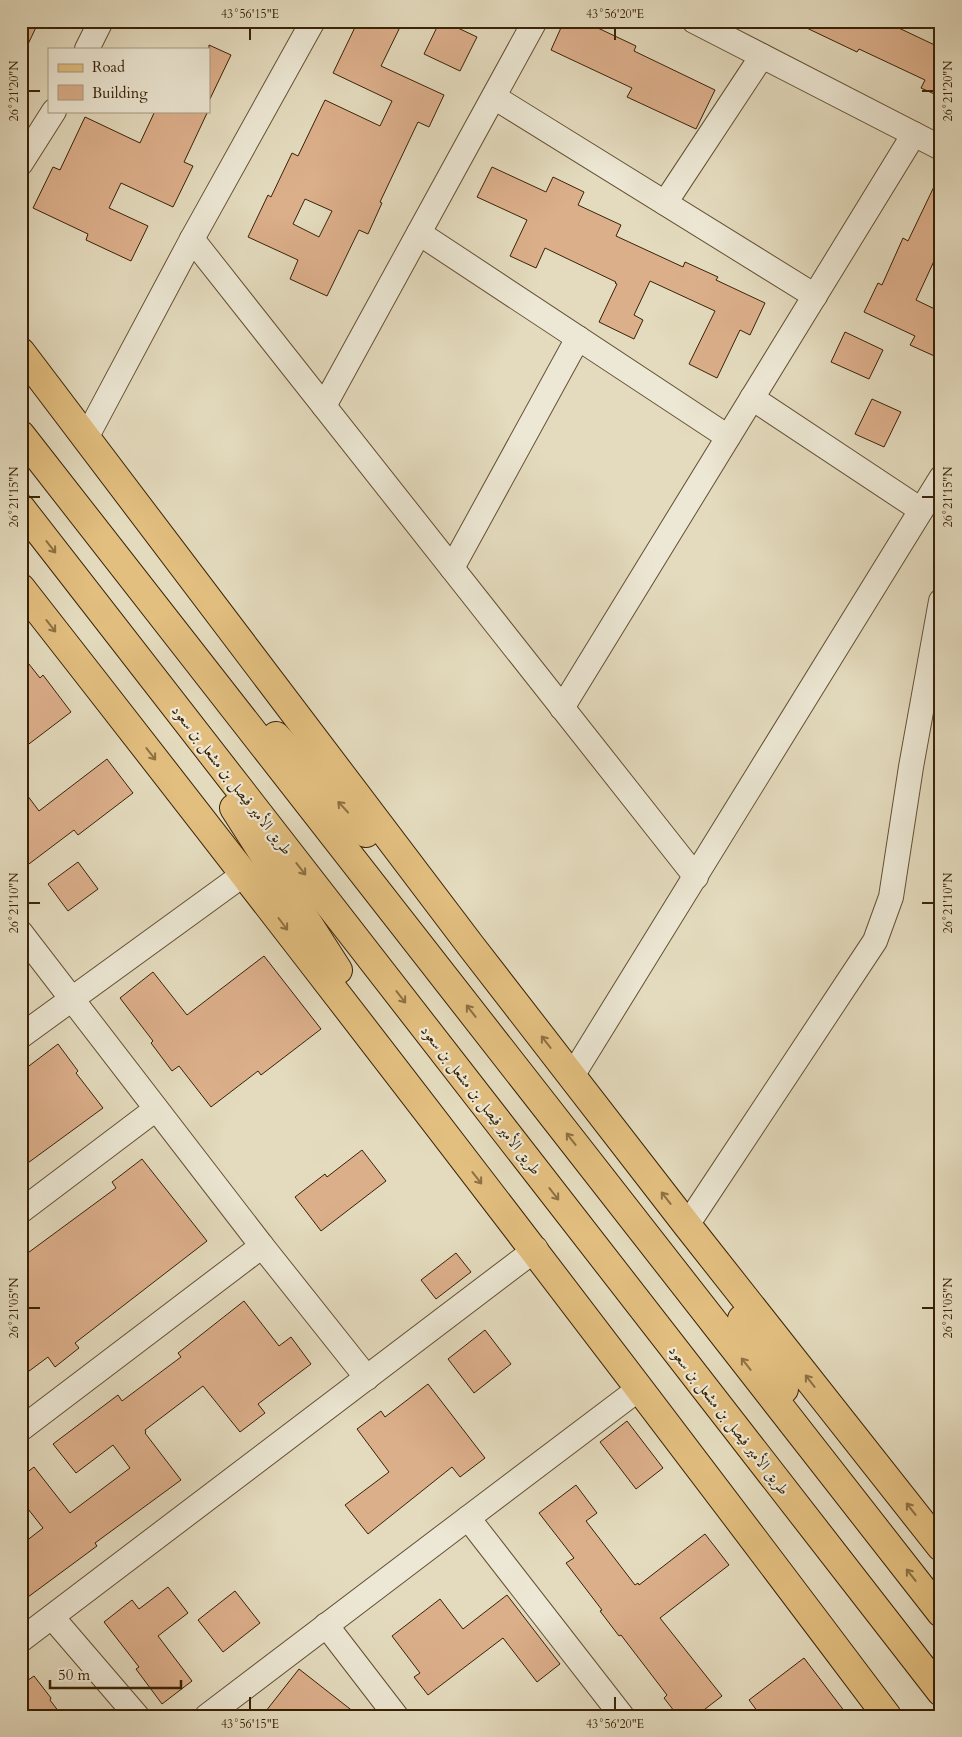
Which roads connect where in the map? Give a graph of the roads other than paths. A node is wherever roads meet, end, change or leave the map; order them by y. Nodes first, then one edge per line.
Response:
1 (101, 21) edge
2 (314, 21) edge
3 (535, 21) edge
4 (694, 21) edge
5 (88, 48) edge
6 (762, 56) junction
7 (494, 97) junction
8 (53, 112) edge
9 (914, 134) junction
10 (941, 148) edge
11 (21, 163) edge
12 (665, 203) junction
13 (419, 233) junction
14 (192, 238) junction
15 (815, 296) junction
16 (578, 338) junction
17 (21, 352) edge
18 (752, 398) junction
19 (324, 406) junction
20 (21, 435) edge
21 (728, 437) junction
22 (86, 438) junction
23 (941, 478) edge
24 (21, 508) edge
25 (921, 510) junction
26 (452, 568) junction
27 (21, 588) edge
28 (941, 601) edge
29 (154, 606) junction
30 (132, 652) junction
31 (562, 708) junction
32 (244, 874) junction
33 (696, 877) junction
34 (21, 933) edge
35 (471, 946) junction
36 (72, 998) junction
37 (21, 1036) edge
38 (572, 1076) junction
39 (156, 1108) junction
40 (461, 1157) junction
41 (21, 1211) edge
42 (687, 1224) junction
43 (262, 1246) junction
44 (535, 1250) junction
45 (367, 1378) junction
46 (640, 1388) junction
47 (21, 1429) edge
48 (841, 1485) junction
49 (468, 1518) junction
50 (941, 1547) edge
51 (941, 1613) edge
52 (52, 1617) junction
53 (326, 1625) junction
54 (21, 1640) edge
55 (941, 1692) edge
56 (137, 1716) edge
57 (207, 1716) edge
58 (396, 1716) edge
59 (622, 1716) edge
60 (887, 1716) edge

1 - 5 street
2 - 14 street
3 - 7 street
4 - 6 street
6 - 9 street
6 - 12 street
7 - 12 street
7 - 13 street
8 - 11 street
9 - 10 street
9 - 15 street
12 - 15 street
13 - 16 street
13 - 19 street
14 - 19 street
14 - 22 street
15 - 18 street
16 - 21 street
16 - 26 street
17 - 22 main road
18 - 21 street
18 - 25 street
19 - 26 street
20 - 29 main road
21 - 31 street
22 - 35 main road
23 - 25 street
24 -> 30 main road, طريق الأمير فيصل بن مشعل بن سعود
25 - 33 street
26 - 31 street
27 -> 32 main road
28 - 42 street
35 -> 29 main road
48 -> 29 main road
30 - 40 main road
30 -> 55 main road, طريق الأمير فيصل بن مشعل بن سعود
31 - 33 street
32 - 36 street
32 -> 40 main road
33 - 38 street
34 - 36 street
38 -> 35 main road
36 - 37 street
36 - 39 street
42 -> 38 main road
39 - 41 street
39 - 43 street
40 -> 44 main road
42 - 48 main road
50 -> 42 main road
43 - 45 street
43 - 47 street
44 - 45 street
44 - 46 main road
45 - 52 street
46 - 49 street
46 - 60 main road
51 -> 48 main road
49 - 53 street
49 - 59 street
52 - 54 street
52 - 56 street
53 - 57 street
53 - 58 street

